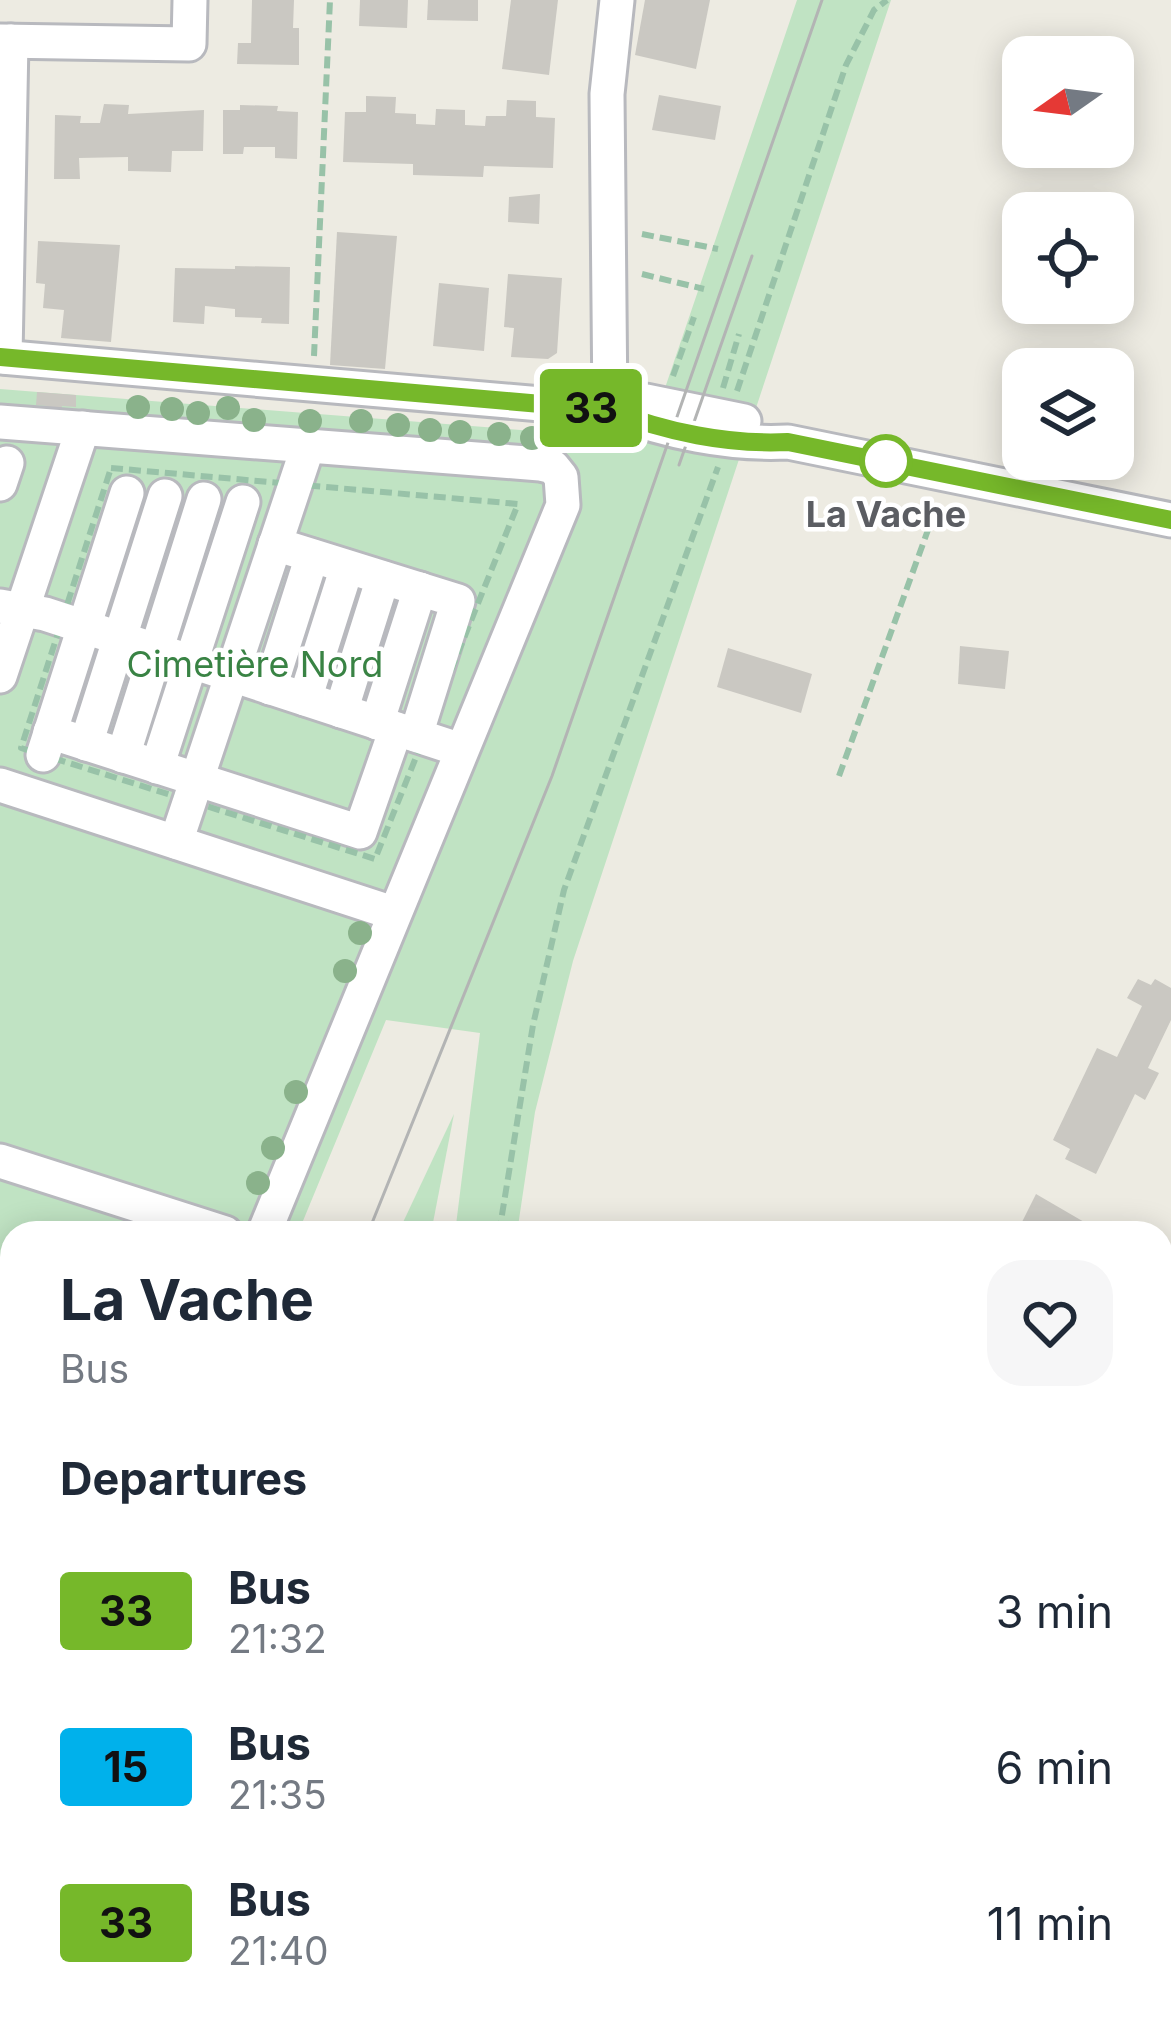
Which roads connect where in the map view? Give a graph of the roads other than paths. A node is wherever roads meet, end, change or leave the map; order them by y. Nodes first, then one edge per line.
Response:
1 (190, 0) edge
2 (617, 0) edge
3 (5, 41) edge
4 (3, 357) edge
5 (610, 410) junction
6 (0, 422) edge
7 (83, 428) junction
8 (308, 446) junction
9 (127, 493) dead end
10 (165, 496) dead end
11 (204, 499) dead end
12 (243, 502) dead end
13 (1171, 520) edge
14 (275, 544) junction
15 (312, 556) junction
16 (347, 567) junction
17 (383, 578) junction
18 (11, 608) edge
19 (84, 627) junction
20 (119, 638) junction
21 (156, 650) junction
22 (192, 662) junction
23 (230, 675) junction
24 (0, 676) edge
25 (269, 688) junction
26 (305, 699) junction
27 (341, 711) junction
28 (396, 729) junction
29 (86, 744) junction
30 (461, 750) junction
31 (123, 756) junction
32 (158, 767) junction
33 (196, 780) junction
34 (0, 785) edge
35 (176, 842) junction
36 (393, 913) junction
37 (0, 1161) edge
38 (188, 1221) edge
39 (270, 1221) edge

1 - 3 street
2 - 5 street
3 - 4 street
4 - 5 street
5 - 13 street
6 - 7 street
7 - 8 street
7 - 18 street
8 - 14 street
8 - 30 street
9 - 19 street
10 - 20 street
11 - 21 street
12 - 22 street
14 - 15 street
14 - 23 street
15 - 16 street
15 - 25 street
16 - 17 street
16 - 26 street
17 - 27 street
17 - 28 street
18 - 19 street
18 - 24 street
19 - 20 street
19 - 29 street
20 - 21 street
20 - 29 street
21 - 22 street
21 - 31 street
22 - 23 street
22 - 32 street
23 - 25 street
23 - 33 street
25 - 26 street
26 - 27 street
27 - 28 street
28 - 30 street
28 - 33 street
29 - 31 street
30 - 36 street
31 - 32 street
32 - 33 street
33 - 35 street
34 - 35 street
35 - 36 street
36 - 39 street
37 - 38 street

